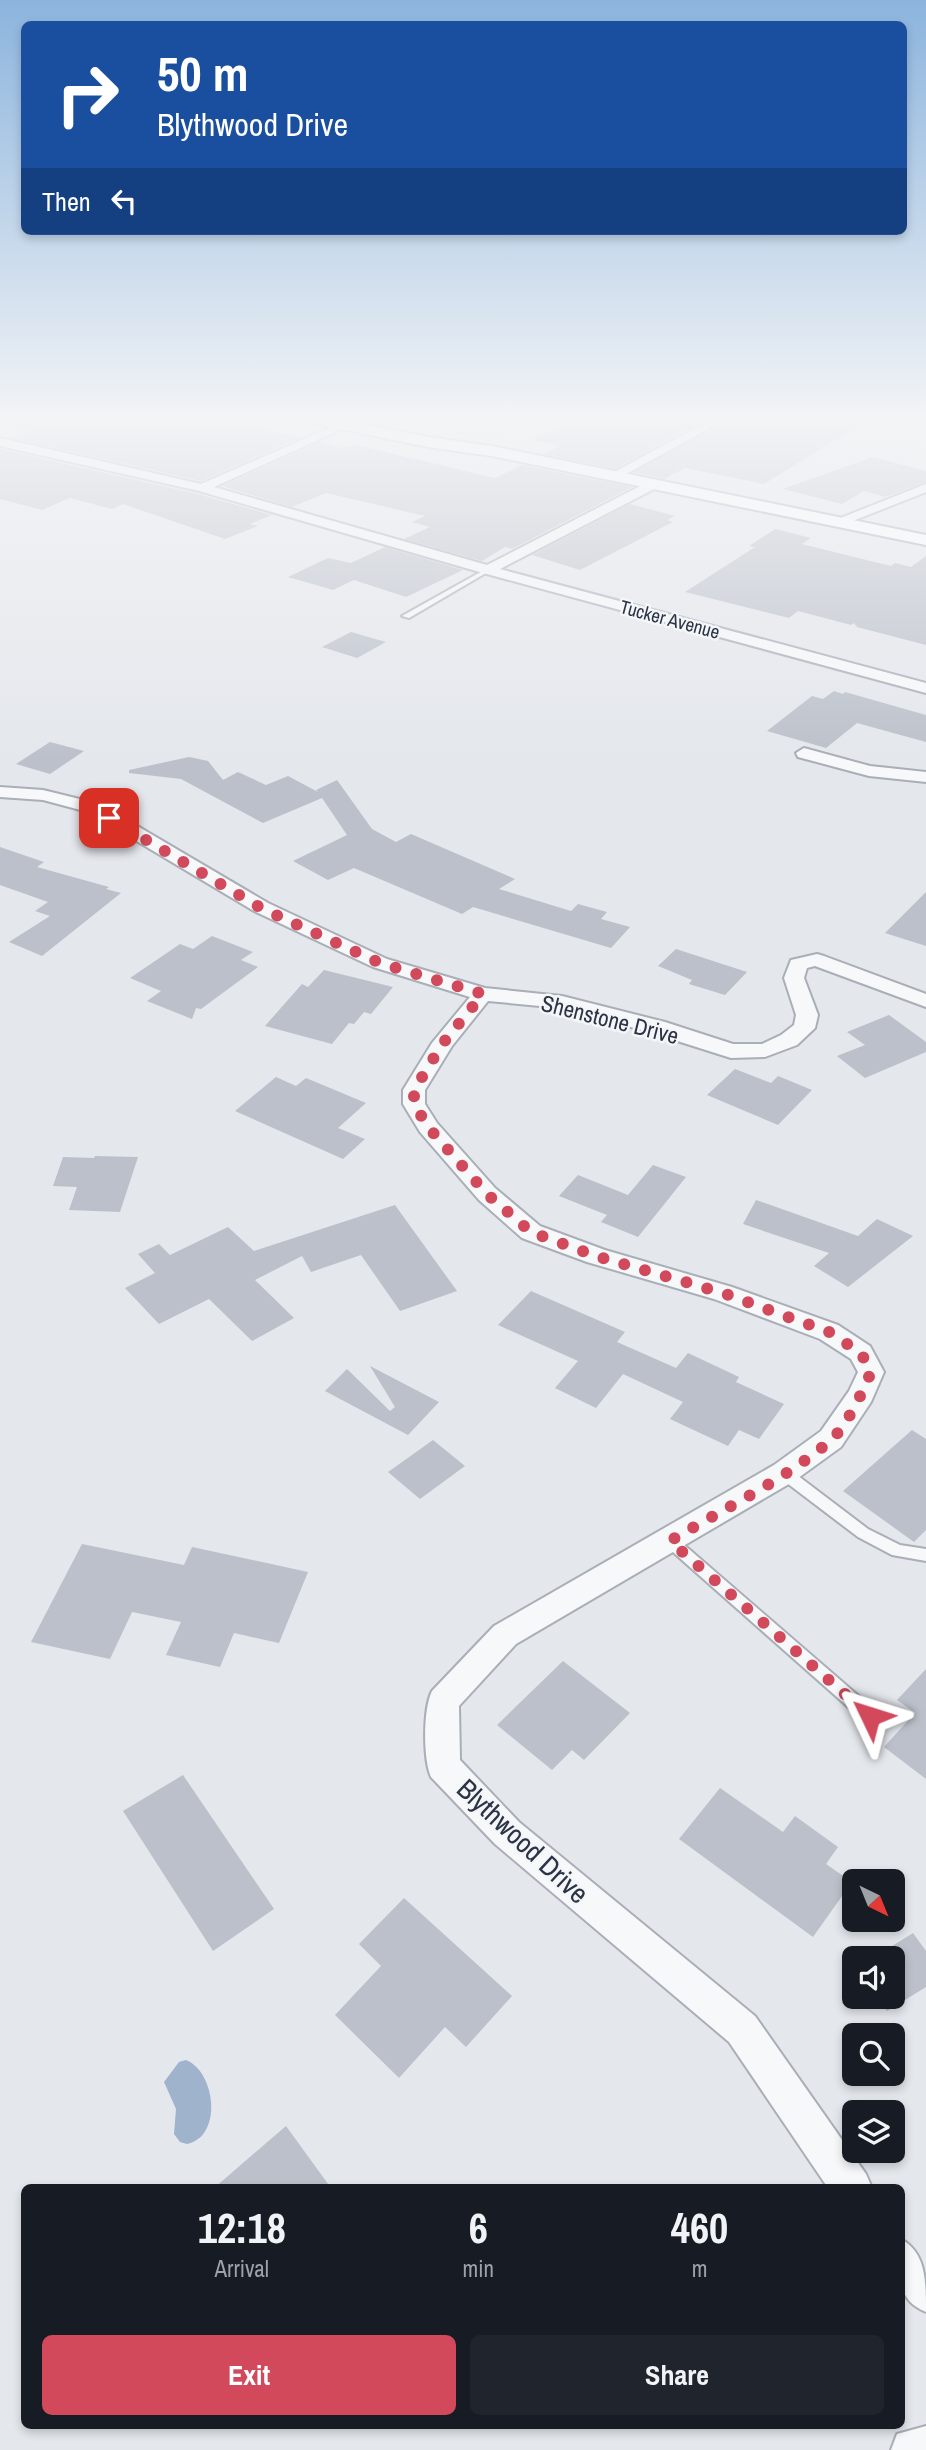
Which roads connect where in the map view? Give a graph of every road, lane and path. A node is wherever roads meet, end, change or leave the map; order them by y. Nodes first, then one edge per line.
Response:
1 (355, 531) edge
2 (562, 531) edge
3 (887, 531) edge
4 (926, 540) edge
5 (488, 569) junction
6 (406, 616) dead end
7 (926, 688) edge
8 (804, 753) dead end
9 (926, 777) edge
10 (0, 792) edge
11 (483, 994) junction
12 (926, 1001) edge
13 (784, 1473) junction
14 (670, 1541) junction
15 (926, 1555) edge
16 (870, 1716) dead end
17 (849, 2184) edge
18 (905, 2264) edge
19 (926, 2291) edge
20 (926, 2448) edge
21 (913, 2450) edge

1 - 5 street, Tucker Avenue
2 - 5 street
3 - 4 main road
5 - 6 lane
5 - 7 street, Tucker Avenue
8 - 9 street
10 - 11 street, Shenstone Drive
11 - 12 street, Shenstone Drive
11 - 13 street, Blythwood Drive
13 - 14 street, Blythwood Drive
13 - 15 lane
14 - 16 lane
14 - 17 street, Blythwood Drive
18 - 19 street
20 - 21 street

